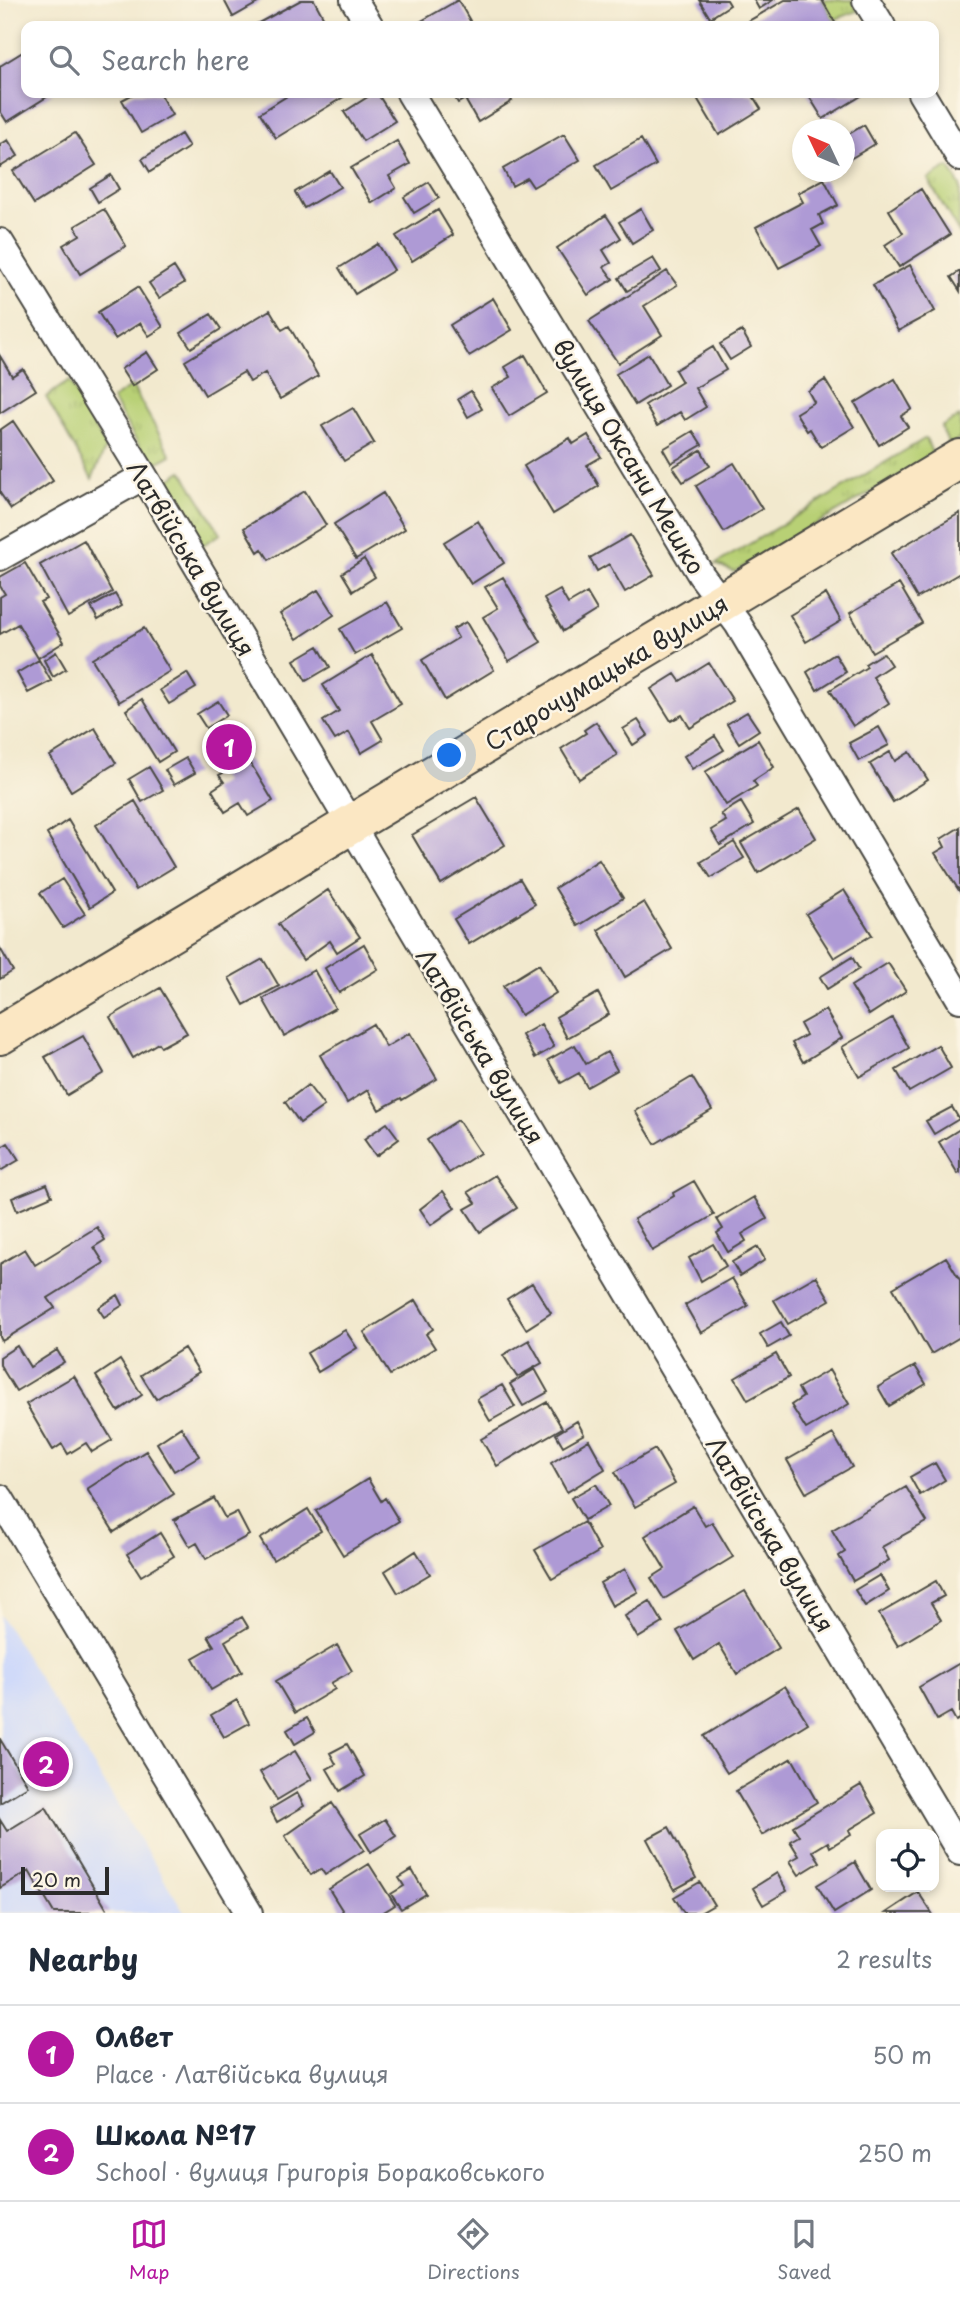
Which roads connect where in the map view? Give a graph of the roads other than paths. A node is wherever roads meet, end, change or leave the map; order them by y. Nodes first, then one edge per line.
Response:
1 (354, 0) edge
2 (866, 0) edge
3 (367, 21) edge
4 (879, 21) edge
5 (413, 98) edge
6 (924, 98) edge
7 (960, 158) edge
8 (0, 242) edge
9 (10, 282) edge
10 (960, 459) edge
11 (144, 476) junction
12 (0, 557) edge
13 (722, 602) junction
14 (351, 826) junction
15 (960, 999) edge
16 (0, 1035) edge
17 (0, 1498) edge
18 (960, 1852) edge
19 (249, 1913) edge

1 - 3 street
2 - 4 street
5 - 13 street, вулиця Оксани Мешко
6 - 7 street
8 - 9 street, Латвійська вулиця
9 - 11 street, Латвійська вулиця
10 - 13 street, Старочумацька вулиця
11 - 12 street
11 - 14 street, Латвійська вулиця
13 - 14 street, Старочумацька вулиця
13 - 15 street, вулиця Оксани Мешко
14 - 16 street, Старочумацька вулиця
14 - 18 street, Латвійська вулиця
17 - 19 street

